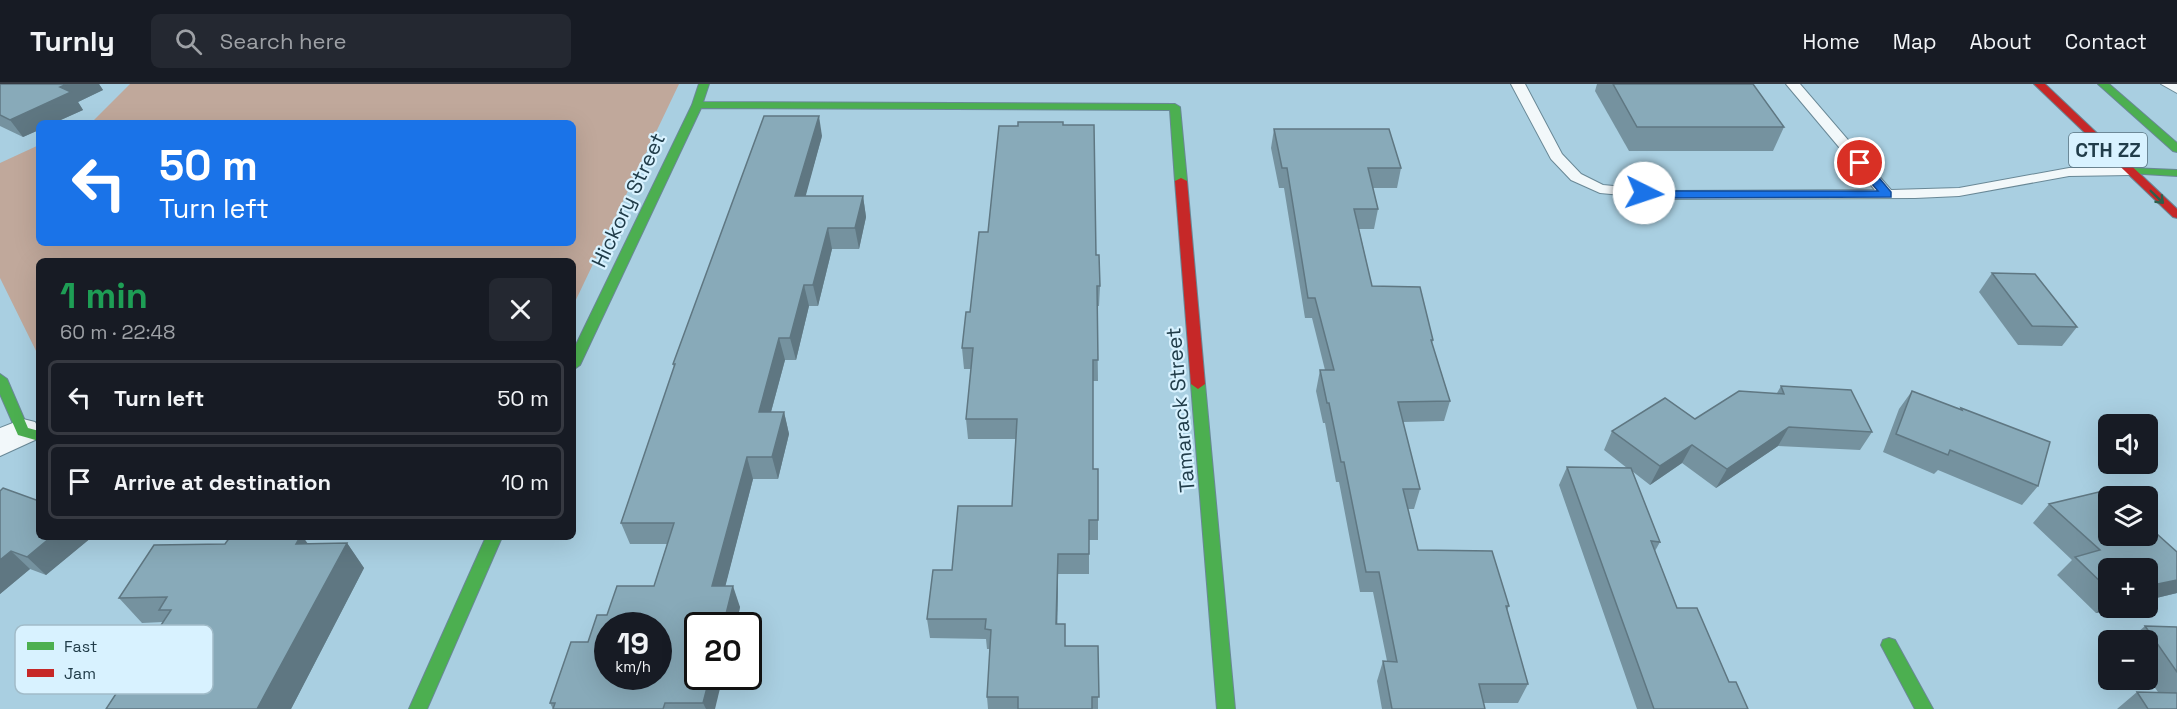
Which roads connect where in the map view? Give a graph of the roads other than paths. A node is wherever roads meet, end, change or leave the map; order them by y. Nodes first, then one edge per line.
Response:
1 (704, 84) edge
2 (1518, 84) edge
3 (1793, 84) edge
4 (2039, 84) edge
5 (2091, 84) edge
6 (2103, 84) edge
7 (2110, 84) edge
8 (2168, 84) edge
9 (2177, 89) edge
10 (2120, 99) junction
11 (697, 105) junction
12 (2135, 112) junction
13 (2177, 149) edge
14 (2131, 171) junction
15 (2177, 173) edge
16 (1887, 194) junction
17 (2177, 215) edge
18 (576, 359) edge
19 (0, 379) edge
20 (21, 437) edge
21 (493, 540) edge
22 (1889, 645) dead end
23 (418, 709) edge
24 (1226, 709) edge
25 (1924, 709) edge

1 - 11 street, Hickory Street
2 - 16 lane
3 - 16 lane
4 - 14 street, CTH ZZ
5 - 12 street
6 - 10 street, CTH ZZ
7 - 10 street
8 - 9 lane
10 - 12 street, CTH ZZ
11 - 18 street, Hickory Street
11 - 24 street, Tamarack Street
12 - 13 street, CTH ZZ
14 - 15 street
14 - 16 lane
14 -> 17 street, CTH ZZ
19 - 20 street
21 - 23 street
22 - 25 street

